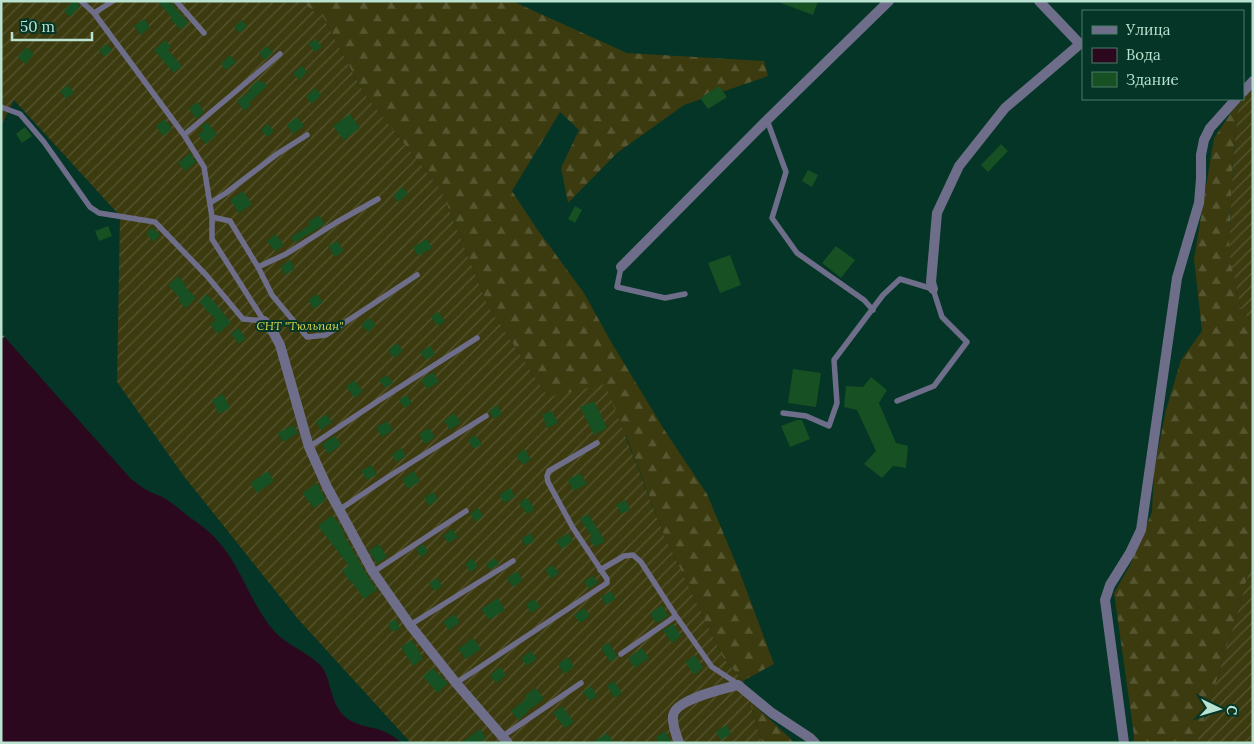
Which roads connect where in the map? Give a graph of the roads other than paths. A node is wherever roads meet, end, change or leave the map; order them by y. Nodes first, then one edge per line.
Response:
1 (81, 1) edge
2 (113, 1) edge
3 (176, 1) edge
4 (889, 1) edge
5 (1039, 1) edge
6 (94, 13) junction
7 (204, 33) dead end
8 (280, 54) dead end
9 (1253, 81) edge
10 (1244, 91) edge
11 (1235, 100) edge
12 (1, 107) edge
13 (767, 120) junction
14 (184, 135) junction
15 (307, 135) dead end
16 (378, 199) dead end
17 (210, 203) junction
18 (212, 217) junction
19 (621, 266) joint
20 (258, 267) junction
21 (417, 275) dead end
22 (933, 289) junction
23 (685, 294) dead end
24 (873, 310) junction
25 (264, 322) junction
26 (476, 338) dead end
27 (897, 401) dead end
28 (783, 414) dead end
29 (486, 416) dead end
30 (597, 443) dead end
31 (309, 447) junction
32 (339, 510) junction
33 (466, 511) dead end
34 (513, 561) dead end
35 (600, 570) junction
36 (373, 572) junction
37 (676, 616) junction
38 (410, 625) junction
39 (620, 654) dead end
40 (456, 683) junction
41 (581, 683) dead end
42 (738, 685) junction
43 (505, 739) edge
44 (679, 743) edge
45 (814, 743) edge
46 (1124, 743) edge

1 - 6 lane
2 - 6 lane
3 - 7 lane
4 - 13 street
5 - 22 street
6 - 14 lane
8 - 14 lane
9 - 10 street
11 - 46 street
12 - 25 lane
13 - 19 street
13 - 24 lane
14 - 17 lane
15 - 17 lane
16 - 20 lane
17 - 18 lane
18 - 20 lane
18 - 25 lane
19 - 23 lane
20 - 21 lane
22 - 24 lane
22 - 27 lane
24 - 28 lane
25 - 31 street
26 - 31 lane
29 - 32 lane
30 - 35 lane
31 - 32 street
32 - 36 street
33 - 36 lane
34 - 38 lane
35 - 37 lane
35 - 40 lane
36 - 38 street
37 - 39 lane
37 - 42 lane
38 - 40 street
40 - 43 street
41 - 43 lane
42 - 44 street
42 - 45 street

